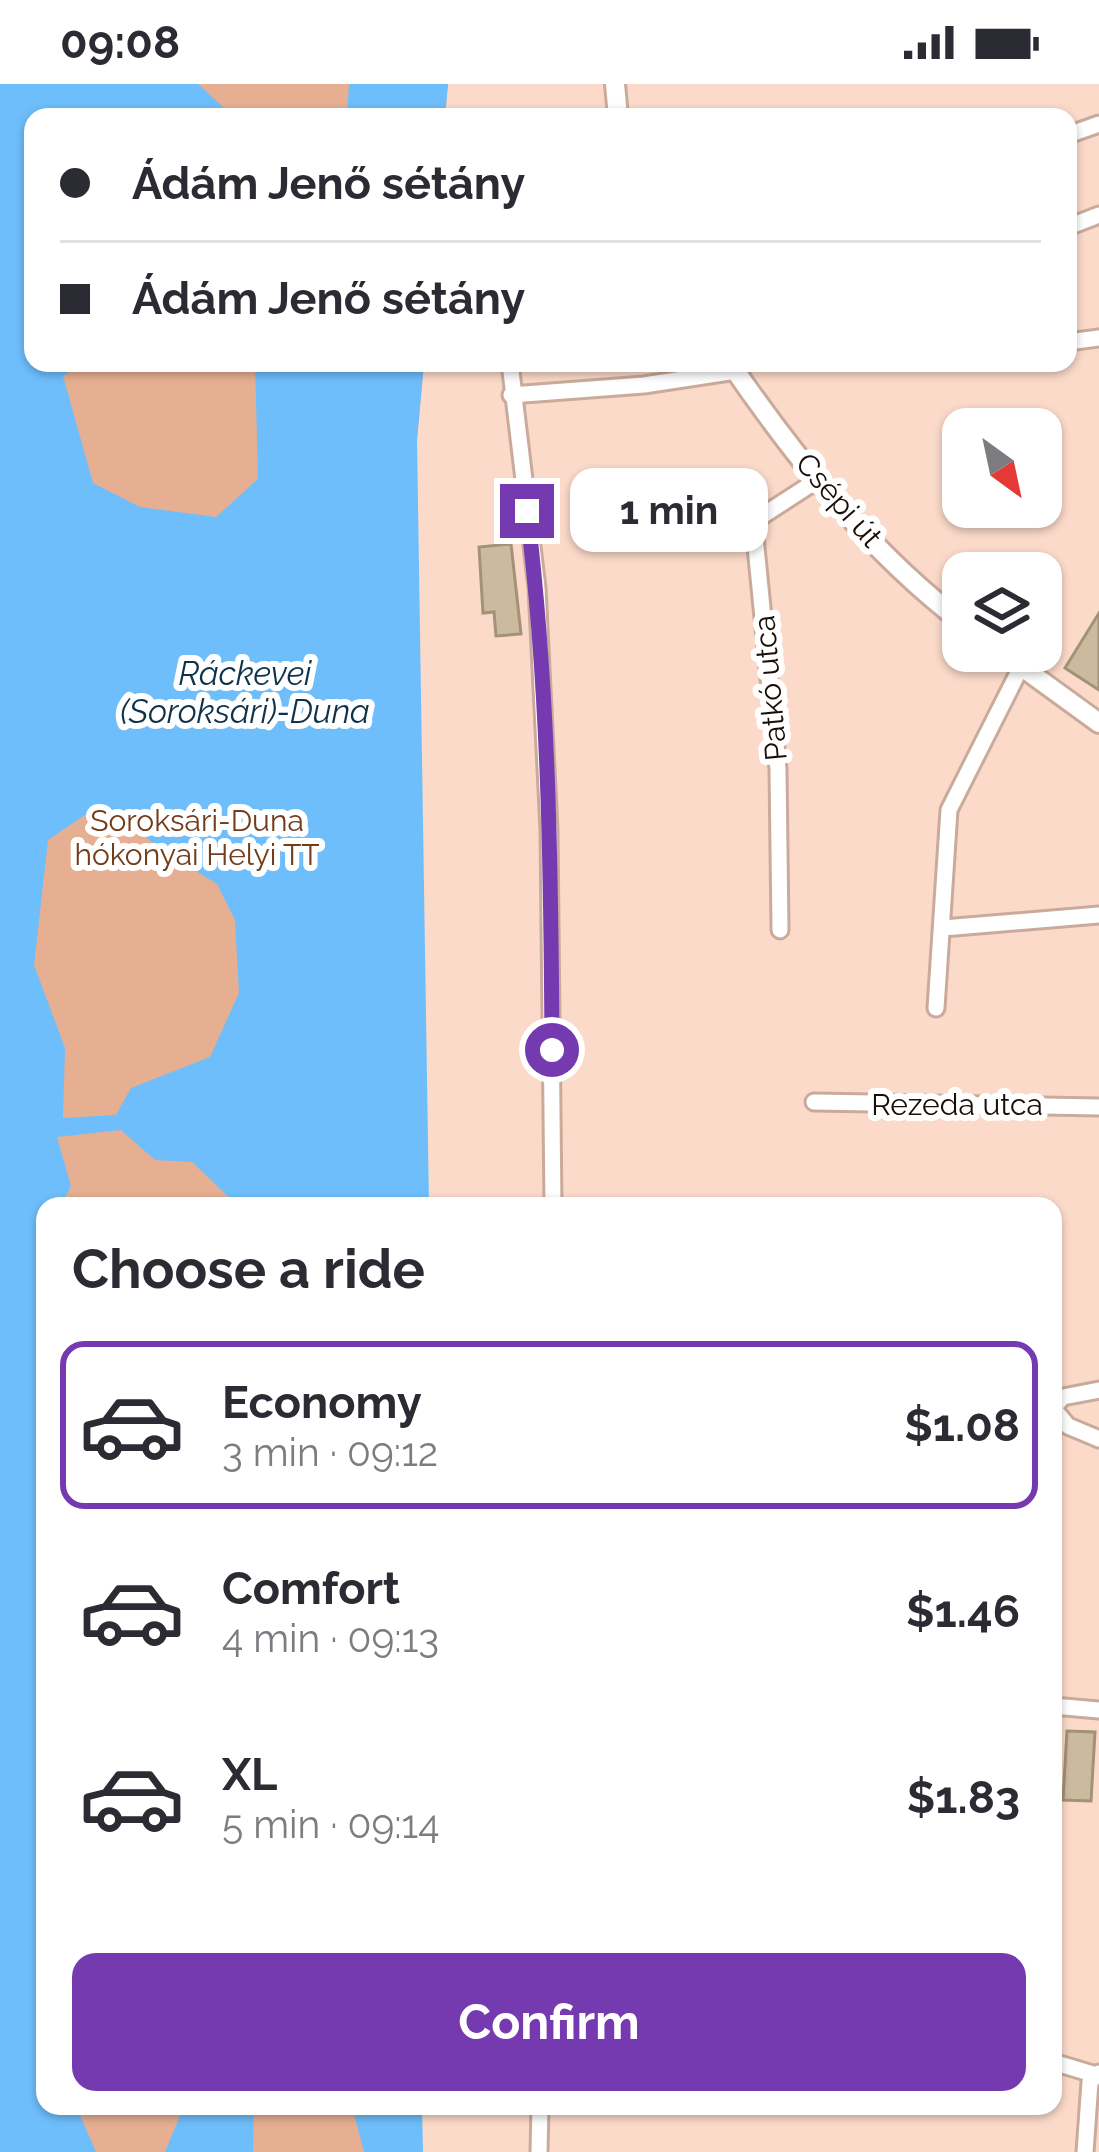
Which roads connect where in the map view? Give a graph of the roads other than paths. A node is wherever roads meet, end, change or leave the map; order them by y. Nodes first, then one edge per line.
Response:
1 (511, 372) edge
2 (708, 372) edge
3 (737, 372) edge
4 (512, 395) junction
5 (819, 479) junction
6 (942, 604) edge
7 (1019, 672) edge
8 (1029, 672) edge
9 (1099, 723) edge
10 (1099, 915) edge
11 (943, 928) junction
12 (780, 930) dead end
13 (936, 1008) dead end
14 (814, 1102) dead end
15 (1099, 1107) edge
16 (553, 1197) edge
17 (1099, 1390) edge
18 (1062, 1397) edge
19 (1062, 1419) edge
20 (1099, 1439) edge
21 (1062, 1707) edge
22 (1099, 1710) edge
23 (1062, 2064) edge
24 (1097, 2074) edge
25 (540, 2115) edge
26 (539, 2152) edge
27 (1085, 2152) edge

1 - 4 street
2 - 4 street
3 - 5 street, Csépi út
4 - 16 street
5 - 6 street, Csépi út
5 - 12 street, Patkó utca
7 - 11 street
8 - 9 street
10 - 11 street
11 - 13 street
14 - 15 street, Rezeda utca
17 - 18 street
19 - 20 street
21 - 22 street
23 - 24 street
24 - 27 street
25 - 26 street

